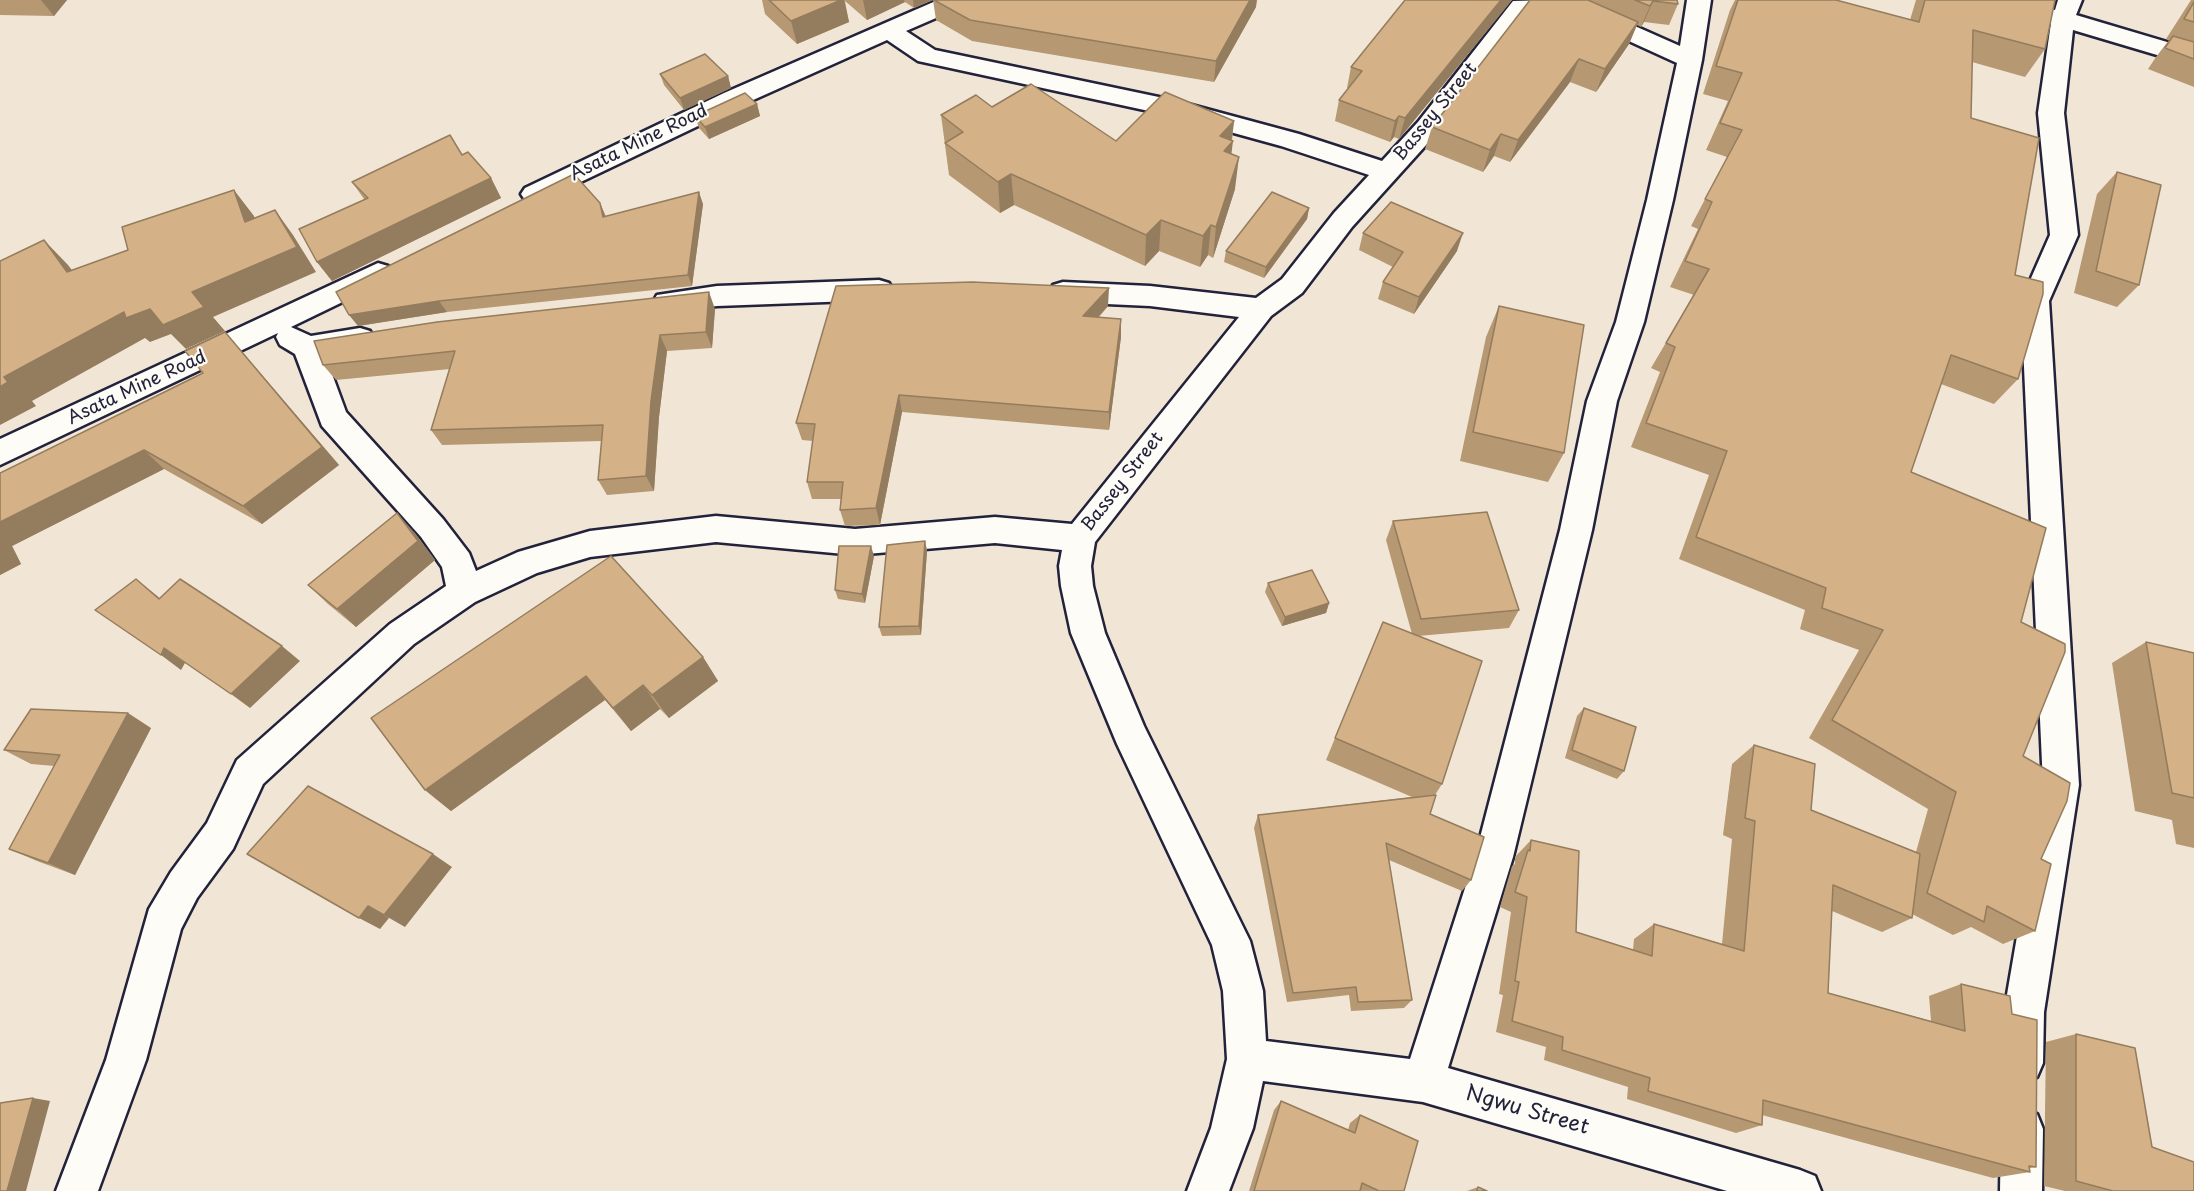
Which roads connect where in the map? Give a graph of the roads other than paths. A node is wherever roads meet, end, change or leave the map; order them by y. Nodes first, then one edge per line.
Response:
1 (958, 0) edge
2 (1699, 0) edge
3 (1990, 0) edge
4 (1531, 3) edge
5 (1564, 4) edge
6 (2066, 9) edge
7 (888, 30) junction
8 (2194, 58) edge
9 (1690, 60) junction
10 (1387, 172) junction
11 (514, 204) edge
12 (400, 262) edge
13 (906, 290) edge
14 (1033, 291) edge
15 (639, 306) edge
16 (1261, 309) junction
17 (271, 325) junction
18 (388, 334) edge
19 (307, 347) junction
20 (0, 453) edge
21 (1080, 538) junction
22 (463, 592) junction
23 (1247, 1059) junction
24 (1423, 1081) junction
25 (78, 1191) edge
26 (1208, 1191) edge
27 (1800, 1191) edge
28 (2022, 1191) edge

1 - 7 street, Asata Mine Road
2 - 9 street
3 - 6 street
4 - 10 street, Bassey Street
5 - 9 street
6 - 8 street
6 - 28 street
7 - 10 street
7 - 11 street, Asata Mine Road
9 - 24 street
10 - 16 street, Bassey Street
12 - 17 street, Asata Mine Road
13 - 15 street
14 - 16 street
16 - 21 street, Bassey Street
17 - 19 street
17 - 20 street, Asata Mine Road
18 - 19 street
19 - 22 street
21 - 22 street
21 - 23 street, Bassey Street
22 - 25 street
23 - 24 street, Ngwu Street
23 - 26 street, Bassey Street
24 - 27 street, Ngwu Street

